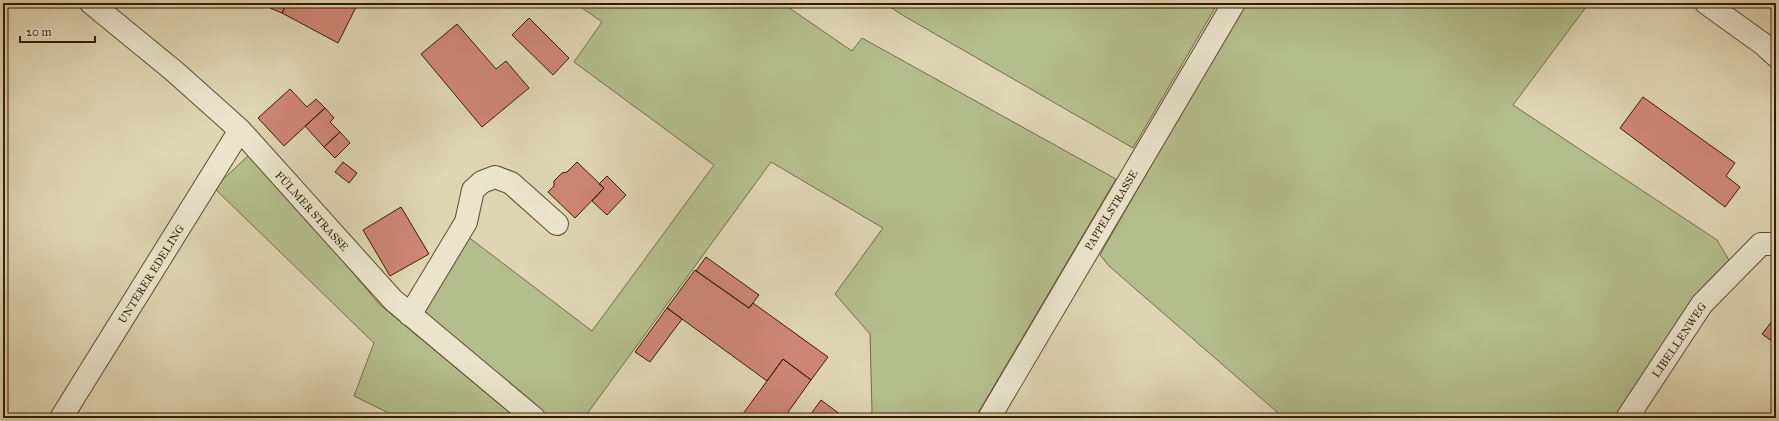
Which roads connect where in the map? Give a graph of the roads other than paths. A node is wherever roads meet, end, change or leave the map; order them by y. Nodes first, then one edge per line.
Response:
1 (1234, 3) edge
2 (1706, 3) edge
3 (96, 5) edge
4 (1776, 56) edge
5 (240, 130) junction
6 (557, 224) dead end
7 (1776, 244) edge
8 (410, 315) junction
9 (62, 418) edge
10 (534, 418) edge
11 (989, 418) edge
12 (1627, 418) edge

1 - 11 street, PAPPELSTRASSE
2 - 4 street
3 - 5 street, FÜLMER STRASSE
5 - 8 street, FÜLMER STRASSE
5 - 9 street, UNTERER EDELING
6 - 8 street
7 - 12 street, LIBELLENWEG
8 - 10 street, FÜLMER STRASSE

